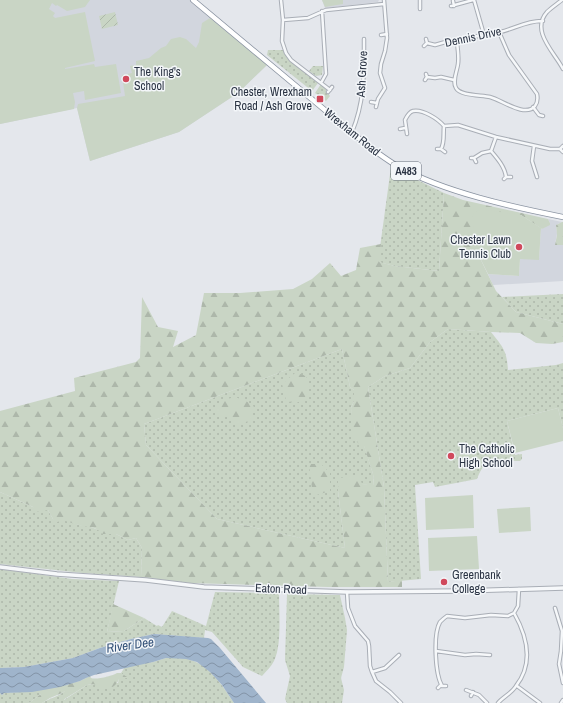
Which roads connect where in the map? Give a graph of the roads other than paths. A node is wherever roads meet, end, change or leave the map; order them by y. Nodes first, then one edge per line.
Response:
1 (193, 0) edge
2 (281, 0) edge
3 (420, 0) edge
4 (474, 0) edge
5 (562, 0) edge
6 (453, 1) dead end
7 (384, 2) edge
8 (415, 8) dead end
9 (322, 11) junction
10 (283, 20) junction
11 (542, 21) junction
12 (499, 32) junction
13 (386, 34) junction
14 (381, 35) dead end
15 (484, 35) junction
16 (364, 39) dead end
17 (426, 39) dead end
18 (457, 43) junction
19 (563, 69) edge
20 (425, 80) dead end
21 (454, 80) junction
22 (321, 83) junction
23 (332, 87) dead end
24 (371, 102) dead end
25 (533, 108) junction
26 (543, 116) dead end
27 (444, 126) junction
28 (405, 128) junction
29 (400, 129) dead end
30 (352, 132) junction
31 (407, 134) dead end
32 (496, 137) junction
33 (534, 146) junction
34 (562, 147) edge
35 (437, 149) dead end
36 (441, 149) junction
37 (491, 151) junction
38 (445, 152) dead end
39 (563, 152) edge
40 (471, 158) dead end
41 (474, 158) junction
42 (476, 162) dead end
43 (511, 177) dead end
44 (537, 177) dead end
45 (563, 217) edge
46 (0, 566) edge
47 (563, 588) edge
48 (519, 589) junction
49 (347, 592) junction
50 (557, 609) dead end
51 (514, 613) junction
52 (436, 651) junction
53 (486, 654) junction
54 (399, 655) dead end
55 (490, 655) dead end
56 (485, 658) dead end
57 (372, 672) junction
58 (563, 683) edge
59 (441, 685) junction
60 (446, 686) dead end
61 (516, 686) junction
62 (438, 688) dead end
63 (466, 690) dead end
64 (472, 692) junction
65 (471, 696) dead end
66 (563, 700) edge
67 (401, 703) edge
68 (487, 703) edge
69 (498, 703) edge
70 (540, 703) edge
71 (561, 703) edge

1 - 30 highway, Wrexham Road / A483
2 - 10 street
3 - 8 street
4 - 6 street
4 - 15 street
5 - 11 street
7 - 9 street
7 - 13 street
9 - 10 street
9 - 22 street
10 - 22 street
11 - 12 street, Dennis Drive
11 - 19 street
12 - 15 street, Dennis Drive
12 - 25 street
13 - 14 street
13 - 24 street
15 - 18 street, Dennis Drive
16 - 30 street, Ash Grove
17 - 18 street, Dennis Drive
18 - 21 street
20 - 21 street
21 - 25 street
22 - 23 street
25 - 26 street
27 - 28 street
27 - 32 street
27 - 36 street
28 - 29 street
28 - 31 street
30 - 45 highway, Wrexham Road / A483
32 - 33 street
32 - 37 street
33 - 34 street
33 - 44 street
34 - 39 street
35 - 36 street
36 - 38 street
37 - 41 street
37 - 43 street
40 - 41 street
41 - 42 street
46 - 49 street, Eaton Road
47 - 48 street, Eaton Road
48 - 49 street, Eaton Road
48 - 51 street
49 - 57 street
50 - 58 street
51 - 52 street
51 - 61 street
52 - 53 street
52 - 59 street
53 - 55 street
53 - 56 street
54 - 57 street
57 - 67 street
59 - 60 street
59 - 62 street
61 - 69 street
61 - 70 street
63 - 64 street
64 - 65 street
64 - 68 street
66 - 71 street

